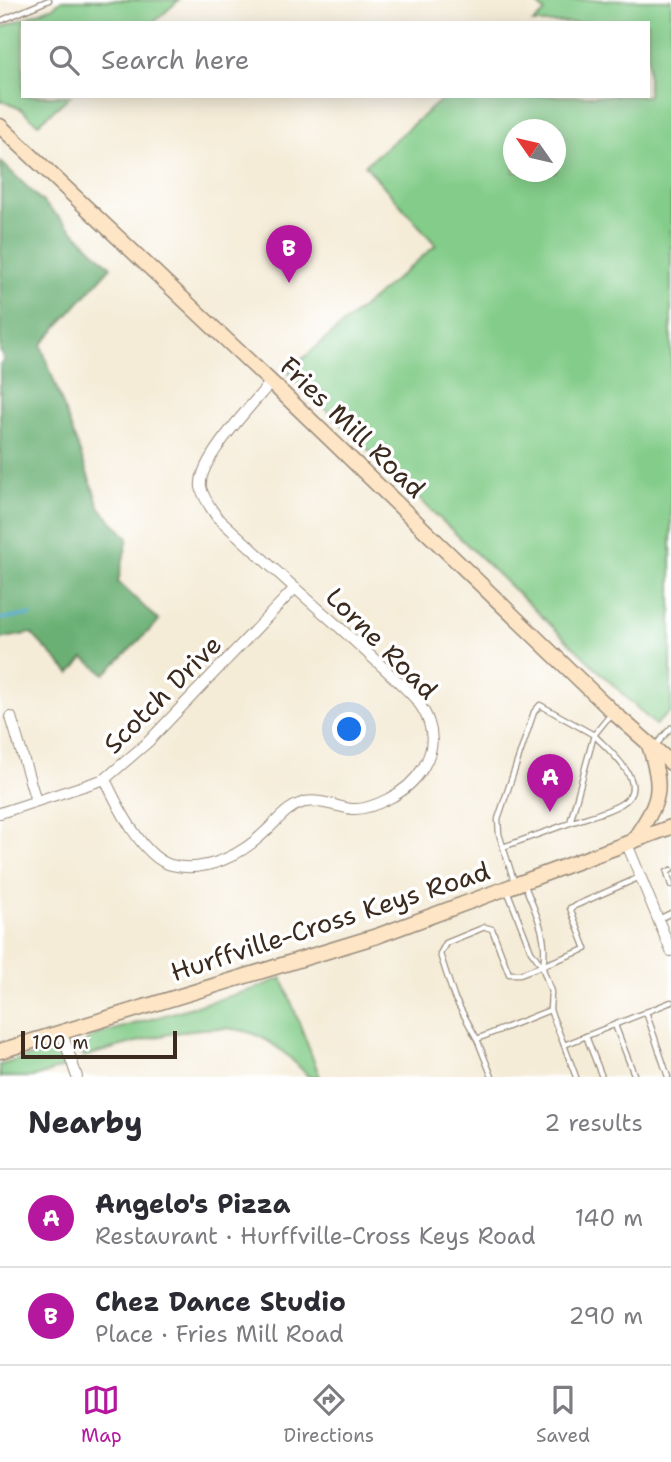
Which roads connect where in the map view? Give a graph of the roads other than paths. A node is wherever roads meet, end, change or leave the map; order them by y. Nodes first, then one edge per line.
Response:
1 (49, 0) edge
2 (37, 2) edge
3 (0, 21) edge
4 (0, 126) edge
5 (271, 382) junction
6 (295, 588) junction
7 (613, 712) junction
8 (11, 717) dead end
9 (671, 728) edge
10 (594, 735) junction
11 (651, 746) junction
12 (671, 763) edge
13 (105, 779) junction
14 (36, 801) junction
15 (0, 813) edge
16 (570, 823) junction
17 (671, 827) edge
18 (630, 842) junction
19 (503, 847) junction
20 (671, 870) edge
21 (641, 877) junction
22 (671, 885) edge
23 (515, 886) junction
24 (671, 913) edge
25 (659, 919) junction
26 (671, 951) edge
27 (542, 966) junction
28 (671, 1002) edge
29 (550, 1010) junction
30 (646, 1012) junction
31 (615, 1025) junction
32 (62, 1034) junction
33 (586, 1036) junction
34 (477, 1039) junction
35 (564, 1045) junction
36 (0, 1051) edge
37 (77, 1077) edge
38 (492, 1077) edge
39 (576, 1077) edge
40 (602, 1077) edge
41 (635, 1077) edge
42 (668, 1077) edge

1 - 2 lane
2 - 3 lane
4 - 5 main road, Fries Mill Road
5 - 6 street, Lorne Road
5 - 7 main road, Fries Mill Road
6 - 13 street, Scotch Drive
6 - 13 street, Lorne Road
7 - 10 lane
7 - 11 main road, Fries Mill Road
8 - 14 street
9 - 11 lane
10 - 16 lane
10 - 16 lane
10 - 19 lane
11 - 12 main road, Fries Mill Road
11 - 18 main road
13 - 14 street, Scotch Drive
14 - 15 street, Scotch Drive
16 - 19 lane
17 - 18 main road, Hurffville-Cross Keys Road
18 - 21 street
18 - 23 main road, Hurffville-Cross Keys Road
19 - 23 lane
20 - 22 lane
21 - 25 street
21 - 27 lane
23 - 27 lane
23 - 27 lane
23 - 32 main road, Hurffville-Cross Keys Road
24 - 25 lane
25 - 26 street
27 - 29 lane
27 - 34 lane
28 - 30 lane
29 - 34 lane
29 - 35 lane
30 - 31 lane
30 - 42 lane
31 - 33 lane
31 - 41 lane
32 - 36 main road, Hurffville-Cross Keys Road
32 - 37 street
33 - 35 lane
33 - 40 lane
34 - 38 lane
35 - 39 lane

